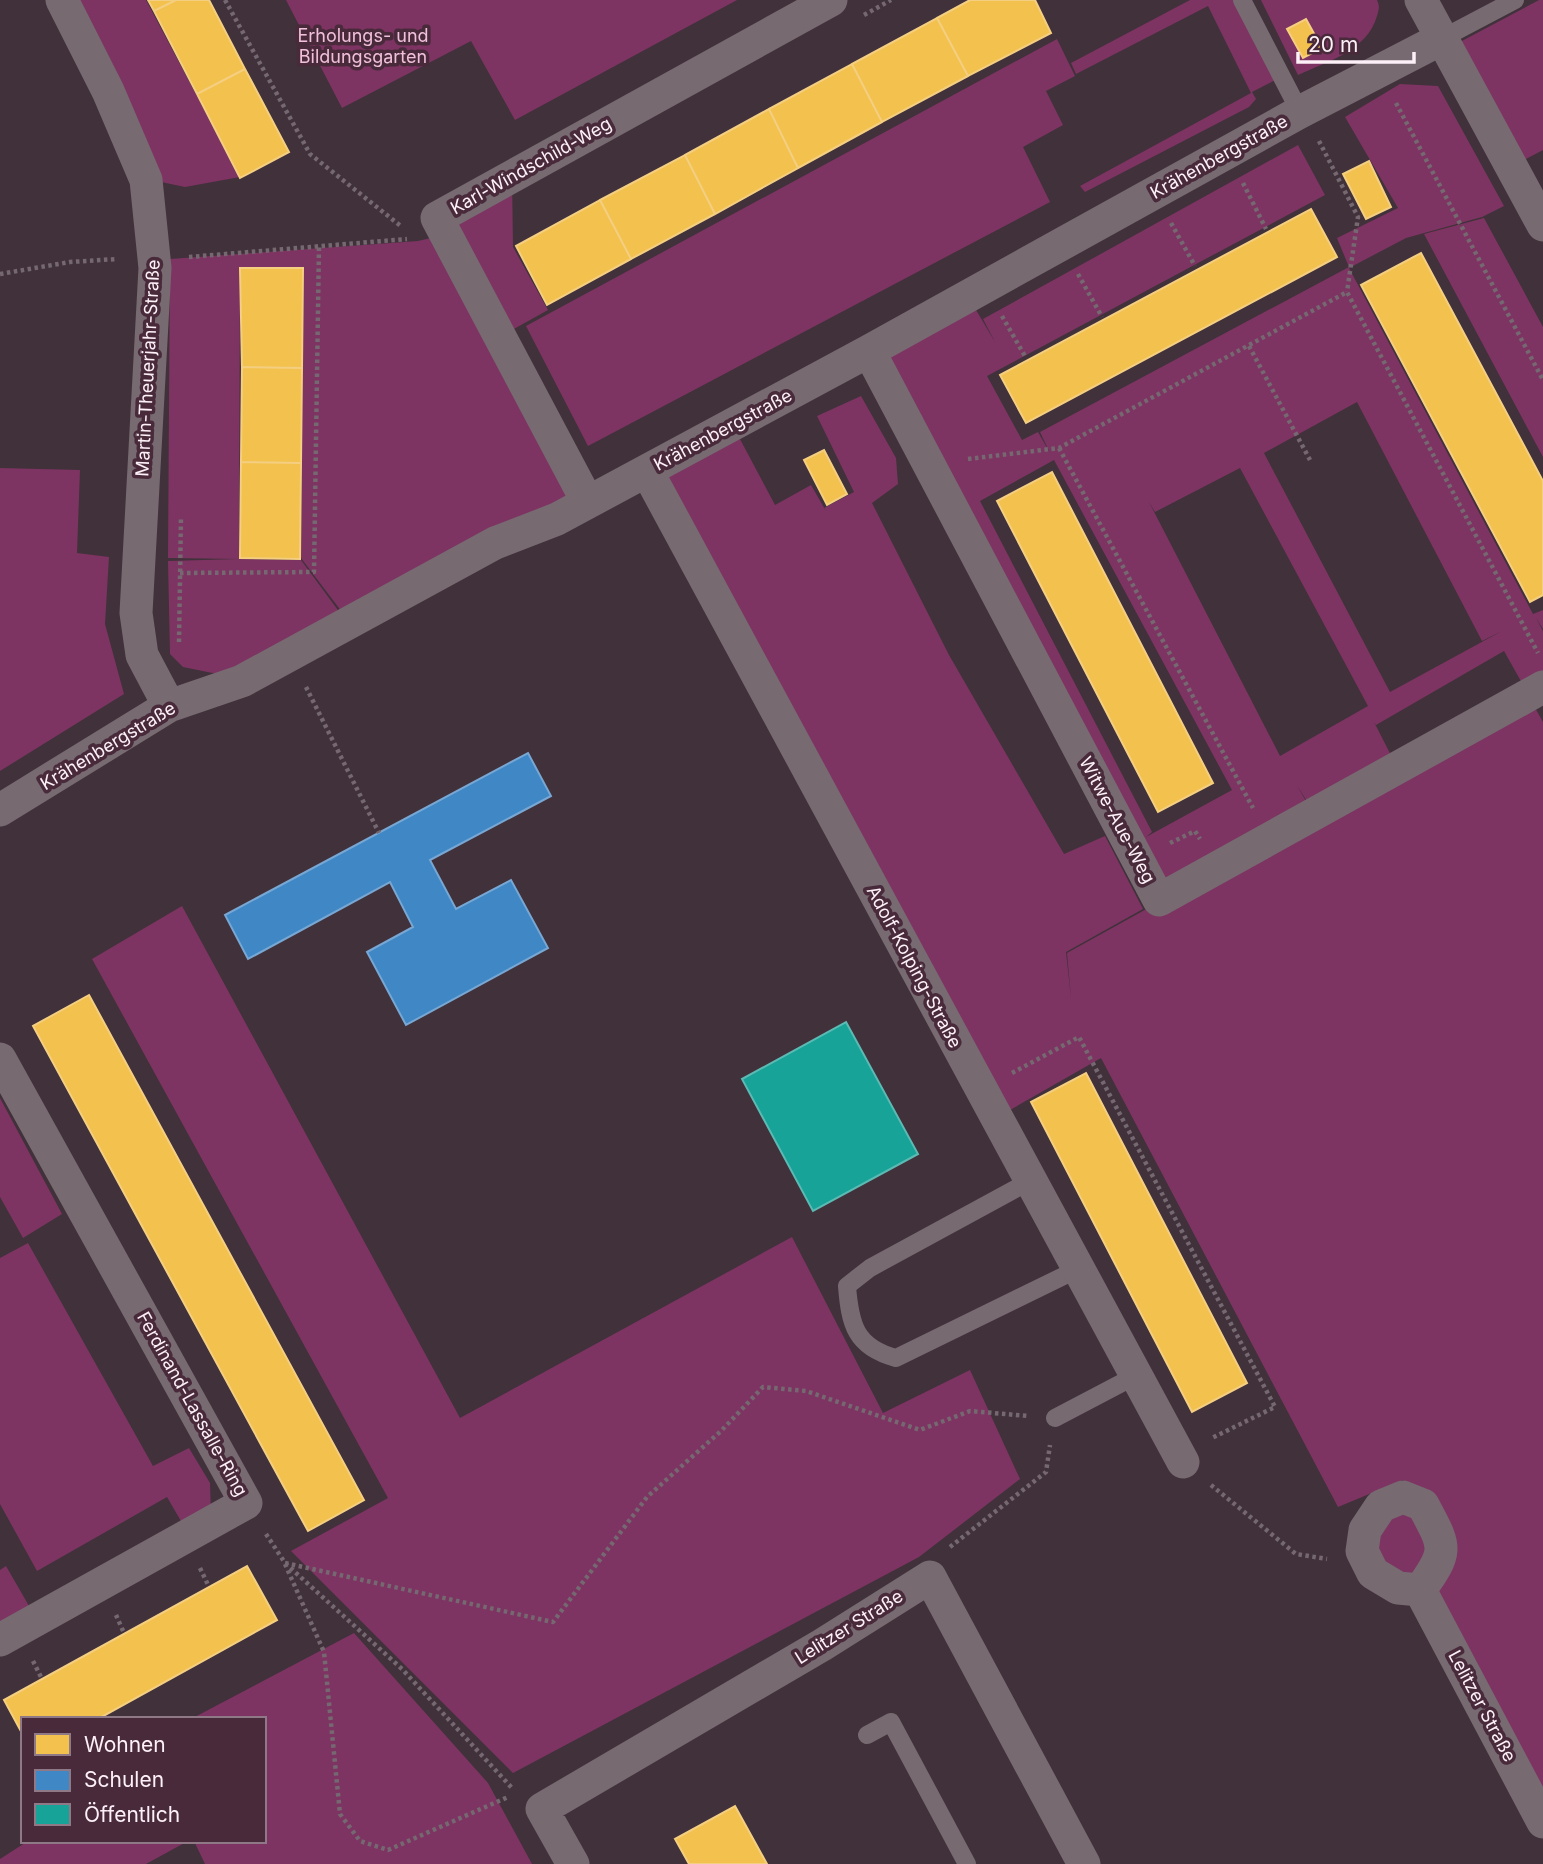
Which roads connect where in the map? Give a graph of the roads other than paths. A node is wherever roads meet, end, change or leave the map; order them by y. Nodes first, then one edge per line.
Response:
1 (62, 0) edge
2 (1242, 0) edge
3 (1421, 0) edge
4 (1515, 0) edge
5 (843, 10) edge
6 (1441, 39) junction
7 (1308, 123) junction
8 (1543, 225) edge
9 (869, 351) junction
10 (647, 471) junction
11 (587, 500) junction
12 (1543, 687) edge
13 (169, 706) junction
14 (0, 810) edge
15 (0, 1059) edge
16 (1030, 1181) junction
17 (1078, 1269) junction
18 (1135, 1376) junction
19 (1055, 1418) road end
20 (1195, 1451) road end
21 (1420, 1590) junction
22 (0, 1640) edge
23 (867, 1735) dead end
24 (1543, 1822) edge
25 (573, 1864) edge
26 (967, 1864) edge
27 (1083, 1864) edge

1 - 13 street, Martin-Theuerjahr-Straße
2 - 7 lane
3 - 6 street
4 - 6 lane
5 - 11 street, Karl-Windschild-Weg
6 - 7 street, Krähenbergstraße
6 - 8 street
7 - 9 street, Krähenbergstraße
9 - 10 street, Krähenbergstraße
9 - 12 street, Witwe-Aue-Weg
10 - 11 street, Krähenbergstraße
10 - 16 street, Adolf-Kolping-Straße
11 - 13 street, Krähenbergstraße
13 - 14 street, Krähenbergstraße
15 - 22 street, Ferdinand-Lassalle-Ring
16 - 17 street, Adolf-Kolping-Straße
16 - 17 lane
17 - 18 street, Adolf-Kolping-Straße
18 - 19 lane
18 - 20 street, Adolf-Kolping-Straße
21 - 21 street
21 - 24 street, Lelitzer Straße
23 - 26 lane
25 - 27 street, Lelitzer Straße

